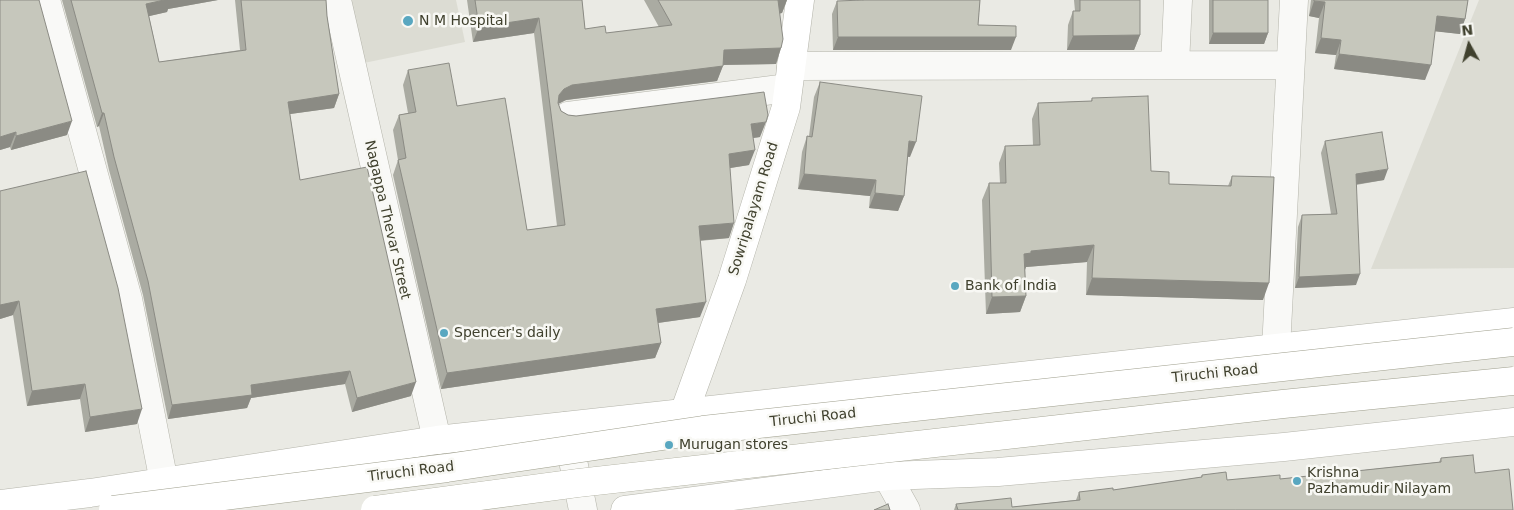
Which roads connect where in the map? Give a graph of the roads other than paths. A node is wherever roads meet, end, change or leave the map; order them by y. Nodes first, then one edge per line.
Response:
1 (46, 0) edge
2 (336, 0) edge
3 (800, 0) edge
4 (1178, 0) edge
5 (1294, 0) edge
6 (1290, 65) junction
7 (1175, 66) junction
8 (790, 77) junction
9 (568, 116) edge
10 (1514, 322) edge
11 (1514, 342) edge
12 (1276, 349) junction
13 (1514, 381) edge
14 (684, 413) junction
15 (1514, 422) edge
16 (566, 426) junction
17 (437, 440) junction
18 (887, 476) junction
19 (164, 482) junction
20 (0, 504) edge
21 (113, 510) edge
22 (375, 510) edge
23 (583, 510) edge
24 (624, 510) edge
25 (906, 510) edge

1 - 19 street
2 - 17 street, Nagappa Thevar Street
3 - 8 main road, Sowripalayam Road
4 - 7 street
5 - 6 street
6 - 7 street
6 - 12 street
7 - 8 street
8 - 9 street
8 - 14 main road, Sowripalayam Road
10 - 12 main road
11 - 21 main road, Tiruchi Road, bridge
12 - 14 main road
13 - 22 main road, bridge
14 - 16 main road
15 - 18 main road
16 - 17 main road
16 - 23 street
17 - 19 main road
18 - 24 main road
18 - 25 street
19 - 20 main road

